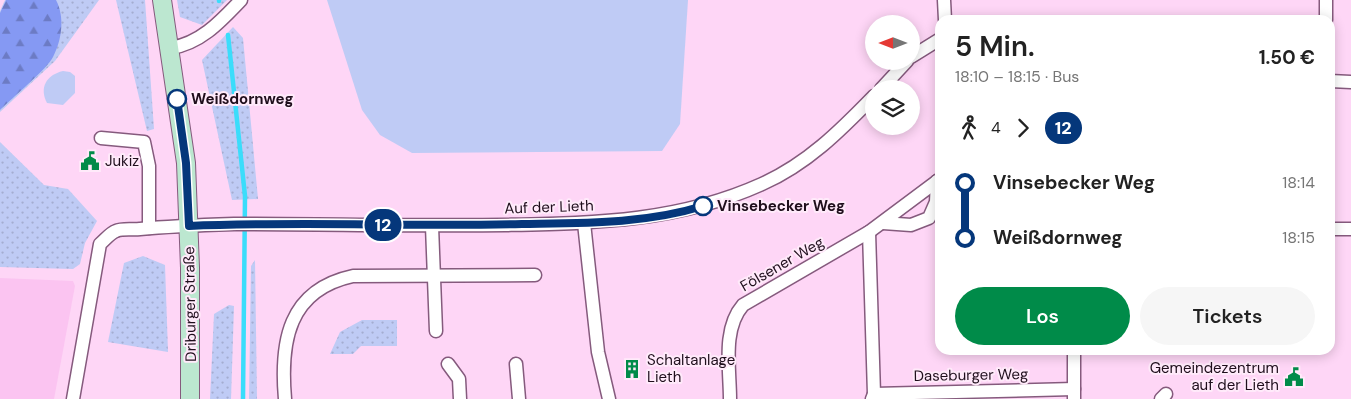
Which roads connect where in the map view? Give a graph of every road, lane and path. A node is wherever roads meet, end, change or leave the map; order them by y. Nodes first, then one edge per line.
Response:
1 (162, 0) edge
2 (240, 0) edge
3 (944, 0) edge
4 (1326, 0) edge
5 (946, 15) edge
6 (1326, 15) edge
7 (935, 42) edge
8 (171, 48) junction
9 (920, 51) edge
10 (899, 70) edge
11 (889, 80) edge
12 (1335, 81) edge
13 (1351, 82) edge
14 (865, 105) edge
15 (101, 138) dead end
16 (935, 182) edge
17 (935, 204) edge
18 (883, 222) junction
19 (584, 223) junction
20 (189, 226) junction
21 (432, 226) junction
22 (149, 228) junction
23 (1335, 229) edge
24 (1351, 229) edge
25 (869, 232) junction
26 (535, 275) dead end
27 (435, 276) junction
28 (436, 330) dead end
29 (1074, 355) edge
30 (448, 364) dead end
31 (516, 364) dead end
32 (1074, 394) edge
33 (873, 396) edge
34 (73, 399) edge
35 (190, 399) edge
36 (285, 399) edge
37 (460, 399) edge
38 (518, 399) edge
39 (609, 399) edge
40 (730, 399) edge

1 - 8 main road, Driburger Straße
2 - 8 street
3 - 5 street
4 - 6 street
7 - 9 street
8 - 20 main road, Driburger Straße
10 - 11 street
12 - 13 street
14 - 19 street, Auf der Lieth
15 - 22 street
16 - 18 street, Fölsener Weg
17 - 18 street, Fölsener Weg
18 - 25 street, Fölsener Weg
19 - 21 street, Auf der Lieth
19 - 39 street
20 - 21 street, Auf der Lieth
20 - 22 street
20 - 35 main road, Driburger Straße
21 - 27 street
22 - 34 street
23 - 24 street
25 - 33 street
25 - 40 street, Fölsener Weg
26 - 27 street
27 - 28 street
27 - 36 street
29 - 32 street
30 - 37 street
31 - 38 street
32 - 33 street, Daseburger Weg

